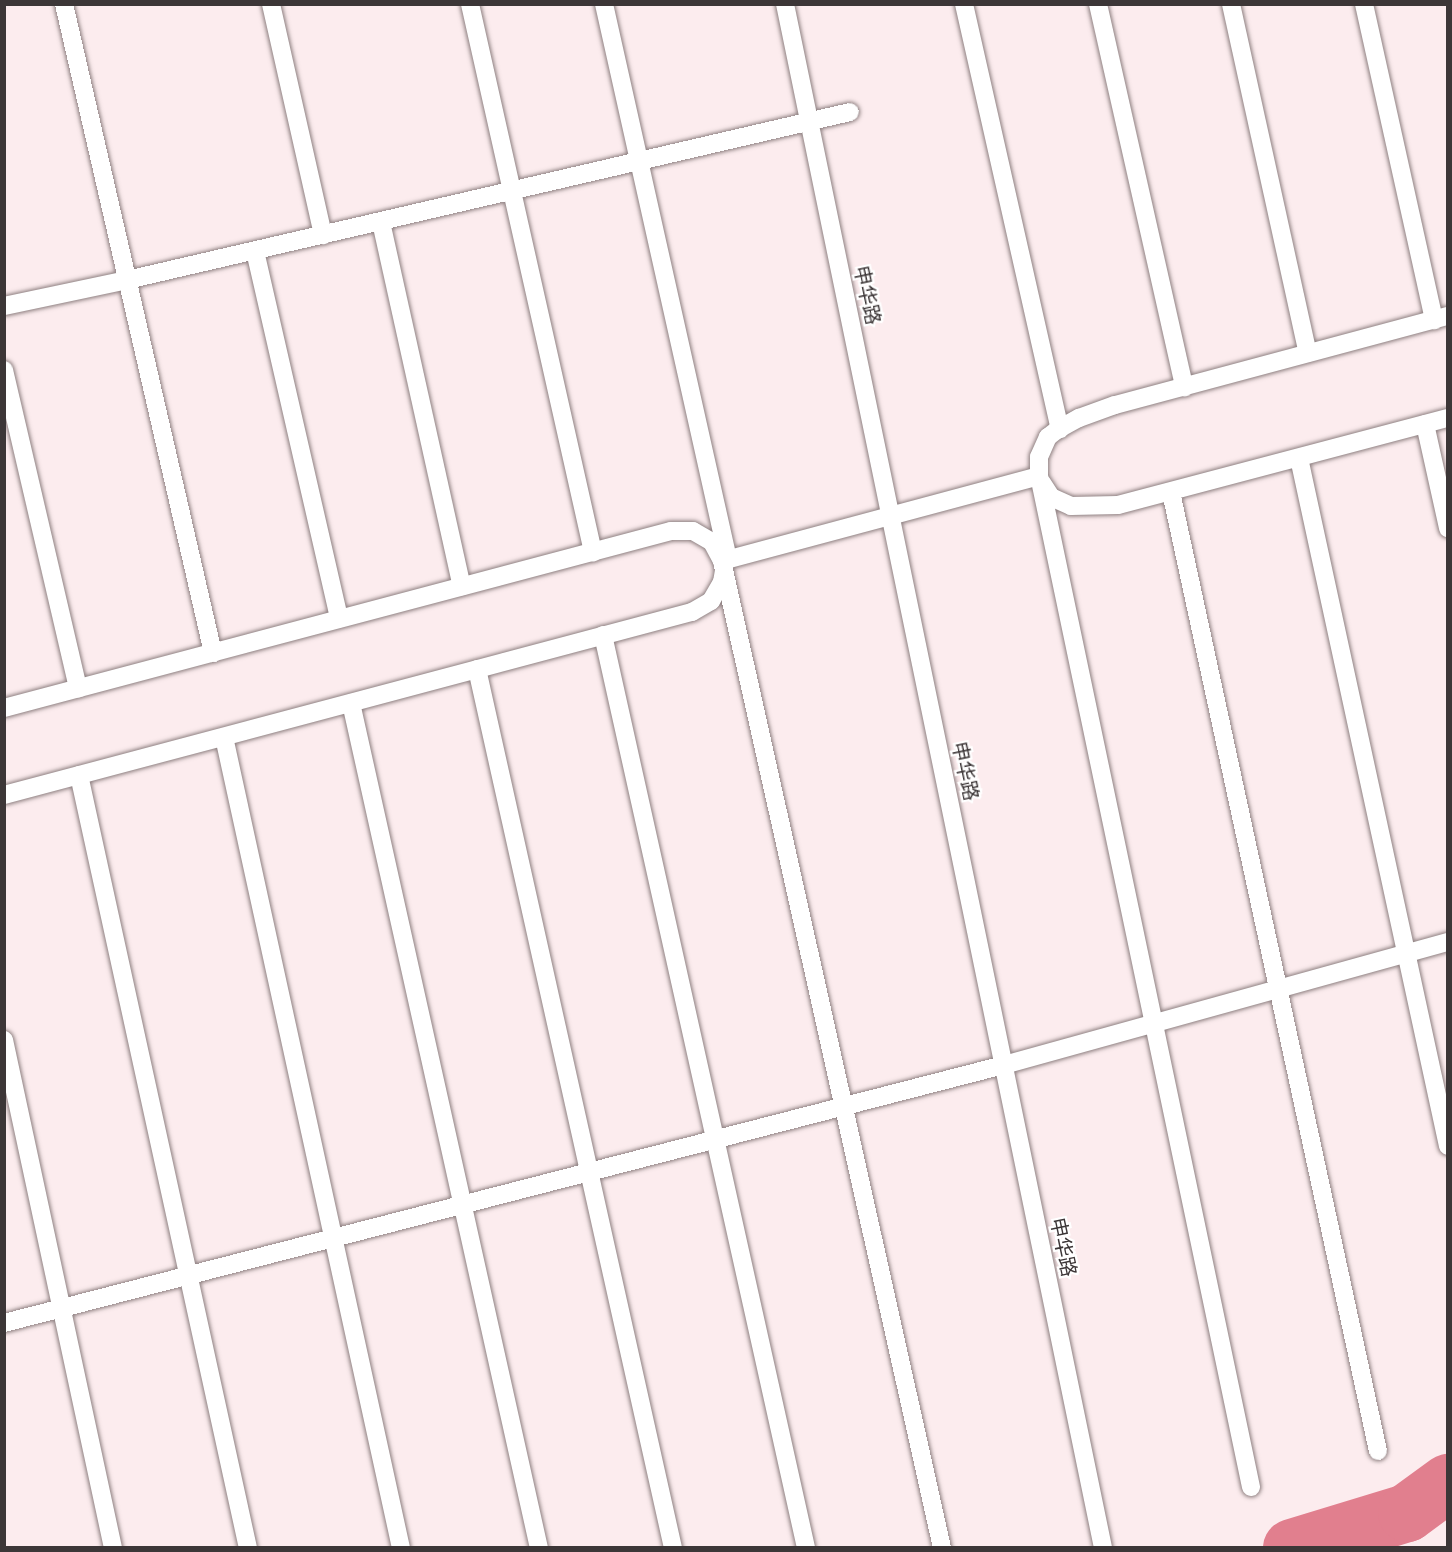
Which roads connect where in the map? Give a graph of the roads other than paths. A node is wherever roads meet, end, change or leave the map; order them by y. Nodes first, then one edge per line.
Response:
1 (64, 4) edge
2 (272, 4) edge
3 (470, 4) edge
4 (604, 4) edge
5 (785, 4) edge
6 (964, 4) edge
7 (1098, 4) edge
8 (1231, 4) edge
9 (1364, 4) edge
10 (850, 112) dead end
11 (809, 122) junction
12 (639, 161) junction
13 (512, 191) junction
14 (381, 222) junction
15 (323, 235) junction
16 (255, 251) junction
17 (127, 280) junction
18 (4, 306) edge
19 (1441, 318) edge
20 (1308, 353) junction
21 (4, 370) edge
22 (1184, 387) junction
23 (1448, 418) edge
24 (1425, 424) junction
25 (1060, 429) junction
26 (1299, 458) junction
27 (1039, 476) junction
28 (1171, 492) junction
29 (890, 516) junction
30 (1448, 528) edge
31 (593, 552) junction
32 (727, 565) junction
33 (462, 586) junction
34 (339, 619) junction
35 (603, 635) junction
36 (213, 653) junction
37 (477, 669) junction
38 (78, 689) junction
39 (351, 703) junction
40 (4, 708) edge
41 (224, 737) junction
42 (79, 775) junction
43 (4, 795) edge
44 (1448, 942) edge
45 (1406, 954) junction
46 (1278, 989) junction
47 (1154, 1024) junction
48 (4, 1041) edge
49 (1004, 1065) junction
50 (844, 1107) junction
51 (715, 1140) junction
52 (1448, 1146) edge
53 (589, 1173) junction
54 (463, 1205) junction
55 (334, 1239) junction
56 (189, 1276) junction
57 (62, 1309) junction
58 (4, 1323) edge
59 (1378, 1451) dead end
60 (1251, 1487) dead end
61 (113, 1548) edge
62 (248, 1548) edge
63 (401, 1548) edge
64 (539, 1548) edge
65 (673, 1548) edge
66 (806, 1548) edge
67 (942, 1548) edge
68 (1103, 1548) edge

1 - 17 lane
2 - 15 lane
3 - 13 lane
4 - 12 lane
5 - 11 lane, 申华路
6 - 25 lane
7 - 22 lane
8 - 20 lane
9 - 19 lane
10 - 11 lane
11 - 12 lane
11 - 29 lane, 申华路
12 - 13 lane
12 - 32 lane
13 - 14 lane
13 - 31 lane
14 - 15 lane
14 - 33 lane
15 - 16 lane
16 - 17 lane
16 - 34 lane
17 - 18 lane
17 - 36 lane
19 - 20 lane
20 - 22 lane
21 - 38 lane
22 - 25 lane
23 - 24 lane
24 - 26 lane
24 - 30 lane
25 - 27 lane
26 - 28 lane
26 - 45 lane
27 - 28 lane
27 - 29 lane
27 - 47 lane
28 - 46 lane
29 - 32 lane
29 - 49 lane, 申华路
31 - 32 lane
31 - 33 lane
32 - 35 lane
32 - 50 lane
33 - 34 lane
34 - 36 lane
35 - 37 lane
35 - 51 lane
36 - 38 lane
37 - 39 lane
37 - 53 lane
38 - 40 lane
39 - 41 lane
39 - 54 lane
41 - 42 lane
41 - 55 lane
42 - 43 lane
42 - 56 lane
44 - 45 lane
45 - 46 lane
45 - 52 lane
46 - 47 lane
46 - 59 lane
47 - 49 lane
47 - 60 lane
48 - 57 lane
49 - 50 lane
49 - 68 lane, 申华路
50 - 51 lane
50 - 67 lane
51 - 53 lane
51 - 66 lane
53 - 54 lane
53 - 65 lane
54 - 55 lane
54 - 64 lane
55 - 56 lane
55 - 63 lane
56 - 57 lane
56 - 62 lane
57 - 58 lane
57 - 61 lane

